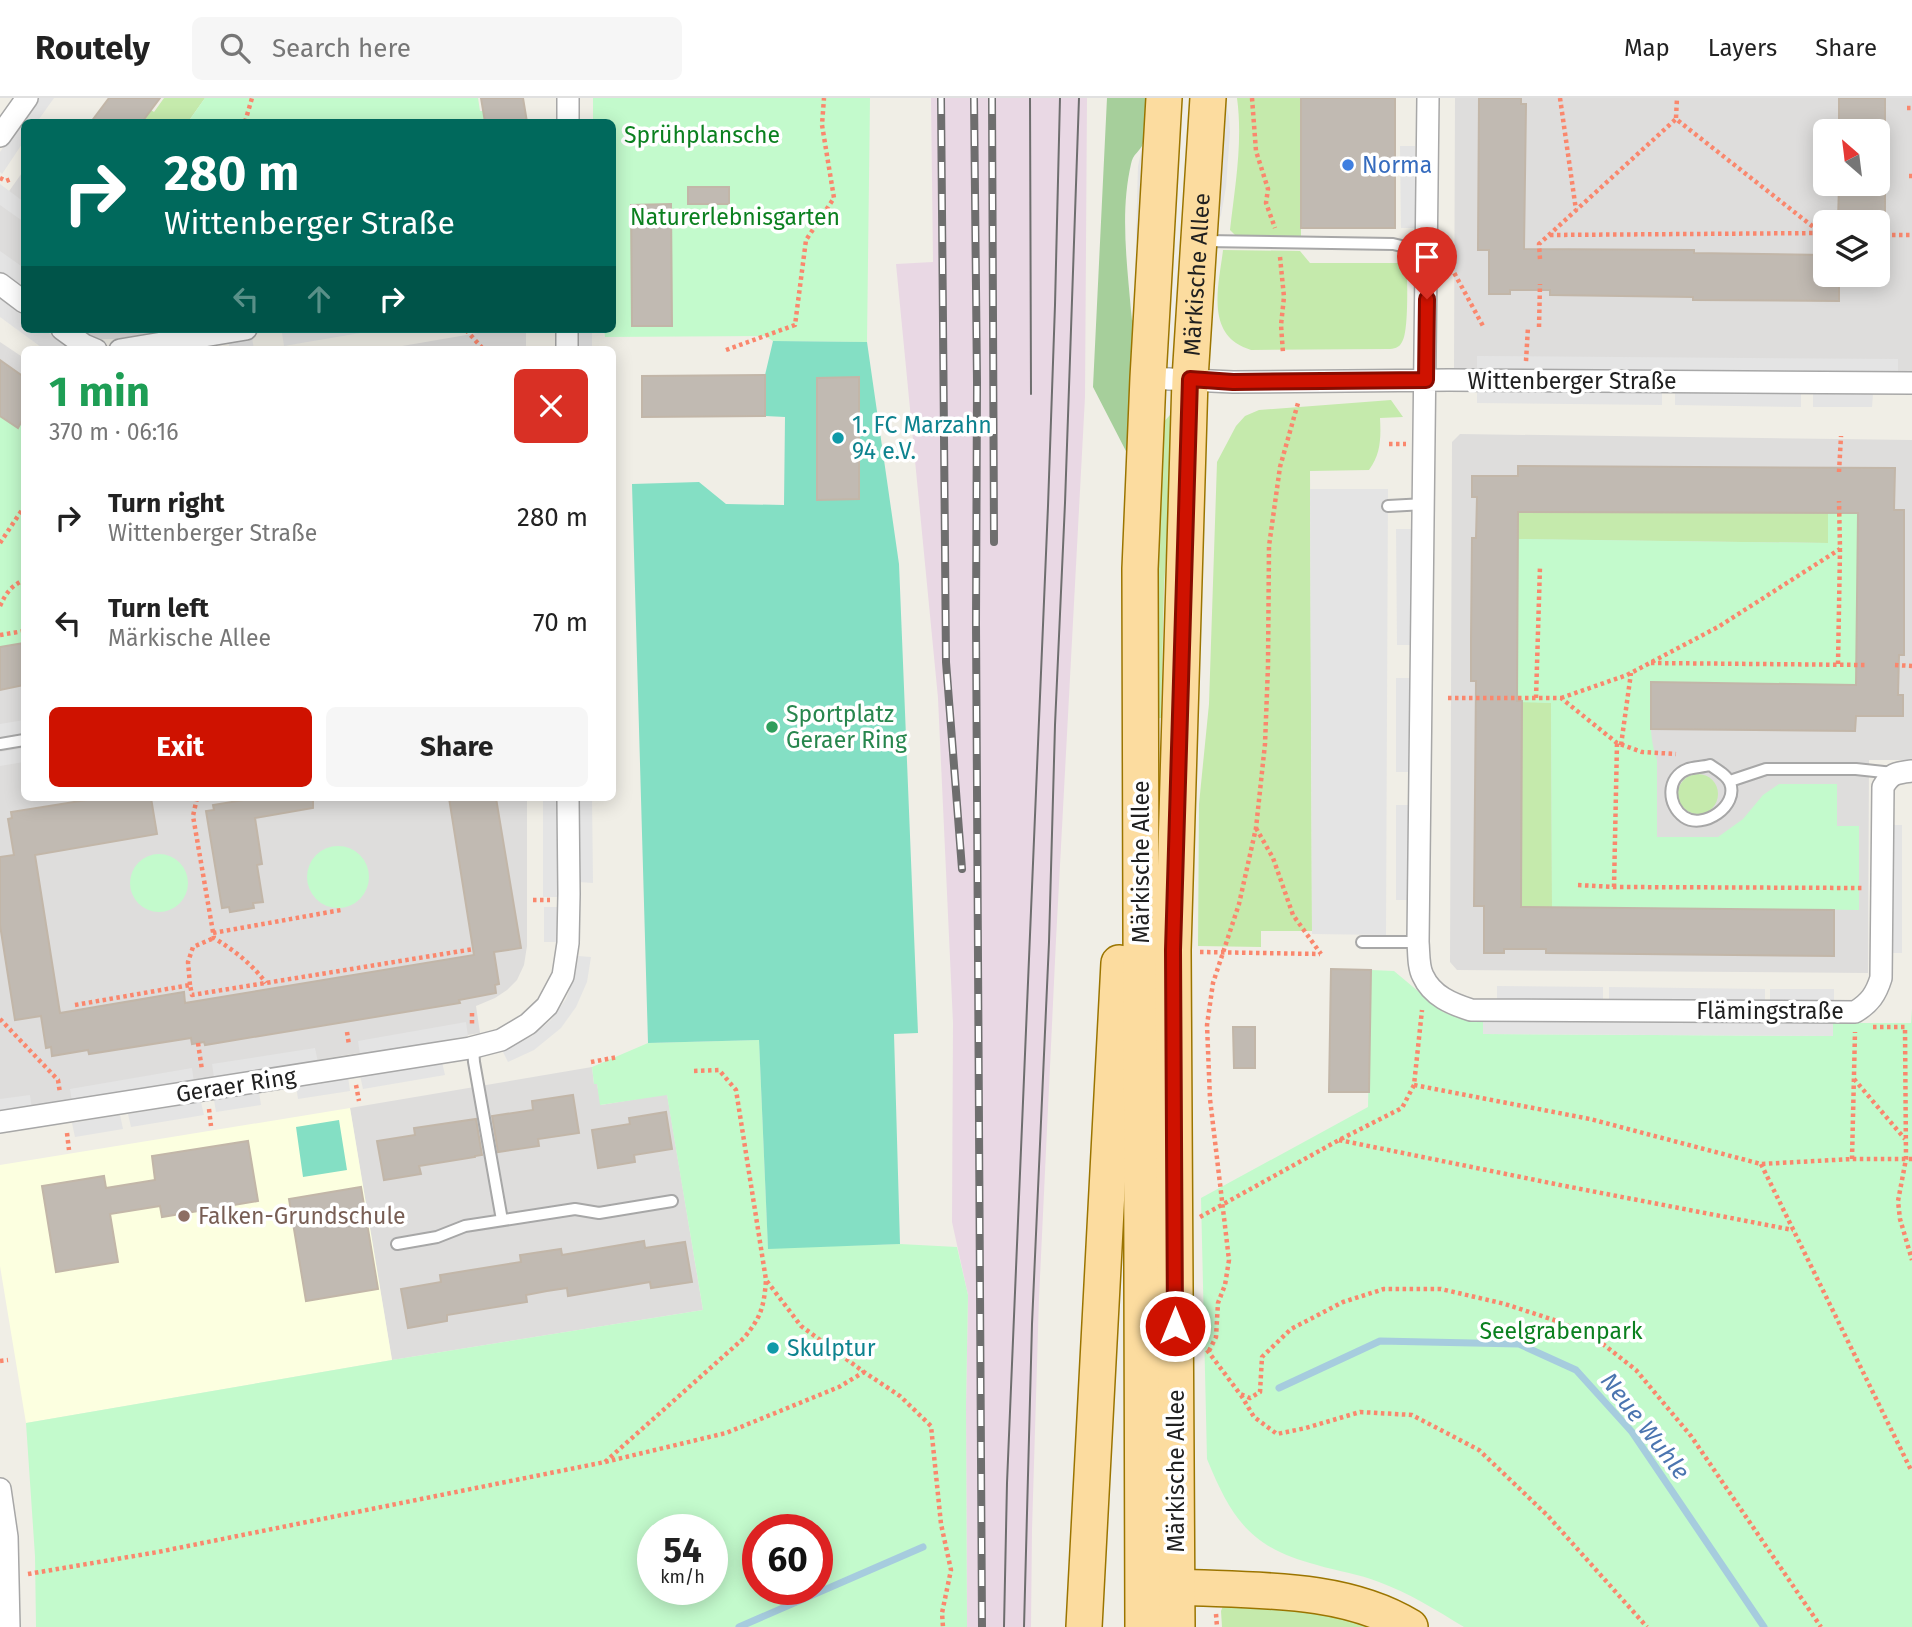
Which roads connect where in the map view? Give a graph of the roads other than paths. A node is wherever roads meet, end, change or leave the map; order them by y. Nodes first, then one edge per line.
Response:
1 (27, 98) edge
2 (568, 98) edge
3 (1164, 98) edge
4 (1208, 98) edge
5 (1428, 98) edge
6 (568, 119) edge
7 (0, 136) edge
8 (1198, 241) junction
9 (1427, 247) junction
10 (0, 284) edge
11 (21, 300) edge
12 (68, 333) edge
13 (222, 333) edge
14 (86, 346) edge
15 (144, 346) edge
16 (1148, 378) junction
17 (1190, 379) junction
18 (1426, 380) junction
19 (1912, 383) edge
20 (1425, 504) junction
21 (1388, 506) dead end
22 (1140, 569) junction
23 (21, 740) edge
24 (0, 744) edge
25 (1904, 772) edge
26 (1730, 781) junction
27 (568, 801) edge
28 (1418, 942) junction
29 (1362, 943) dead end
30 (473, 1048) junction
31 (0, 1122) edge
32 (672, 1201) dead end
33 (502, 1220) junction
34 (397, 1244) dead end
35 (0, 1489) edge
36 (1193, 1588) junction
37 (9, 1627) edge
38 (1084, 1627) edge
39 (1143, 1627) edge
40 (1177, 1627) edge
41 (1410, 1627) edge

1 - 7 street
2 - 6 street
3 - 16 main road, Märkische Allee
4 - 8 main road, Märkische Allee
5 - 9 street
8 - 9 lane
8 - 17 main road, Märkische Allee
9 - 18 street
10 - 11 street
12 - 14 street
13 - 15 street
16 - 17 street, Wittenberger Straße
16 - 22 main road, Märkische Allee
17 - 18 street, Wittenberger Straße
17 - 36 main road, Märkische Allee
18 - 19 street, Wittenberger Straße
18 - 20 street
20 - 21 lane
20 - 28 street
22 - 38 main road
22 - 39 main road, Märkische Allee
23 - 24 lane
25 - 26 lane, Flämingstraße
25 - 28 street, Flämingstraße
26 - 26 lane
27 - 30 street, Geraer Ring
28 - 29 lane
30 - 31 street, Geraer Ring
30 - 33 lane
32 - 33 lane
33 - 34 lane
35 - 37 street
36 - 40 main road, Märkische Allee
36 - 41 main road

